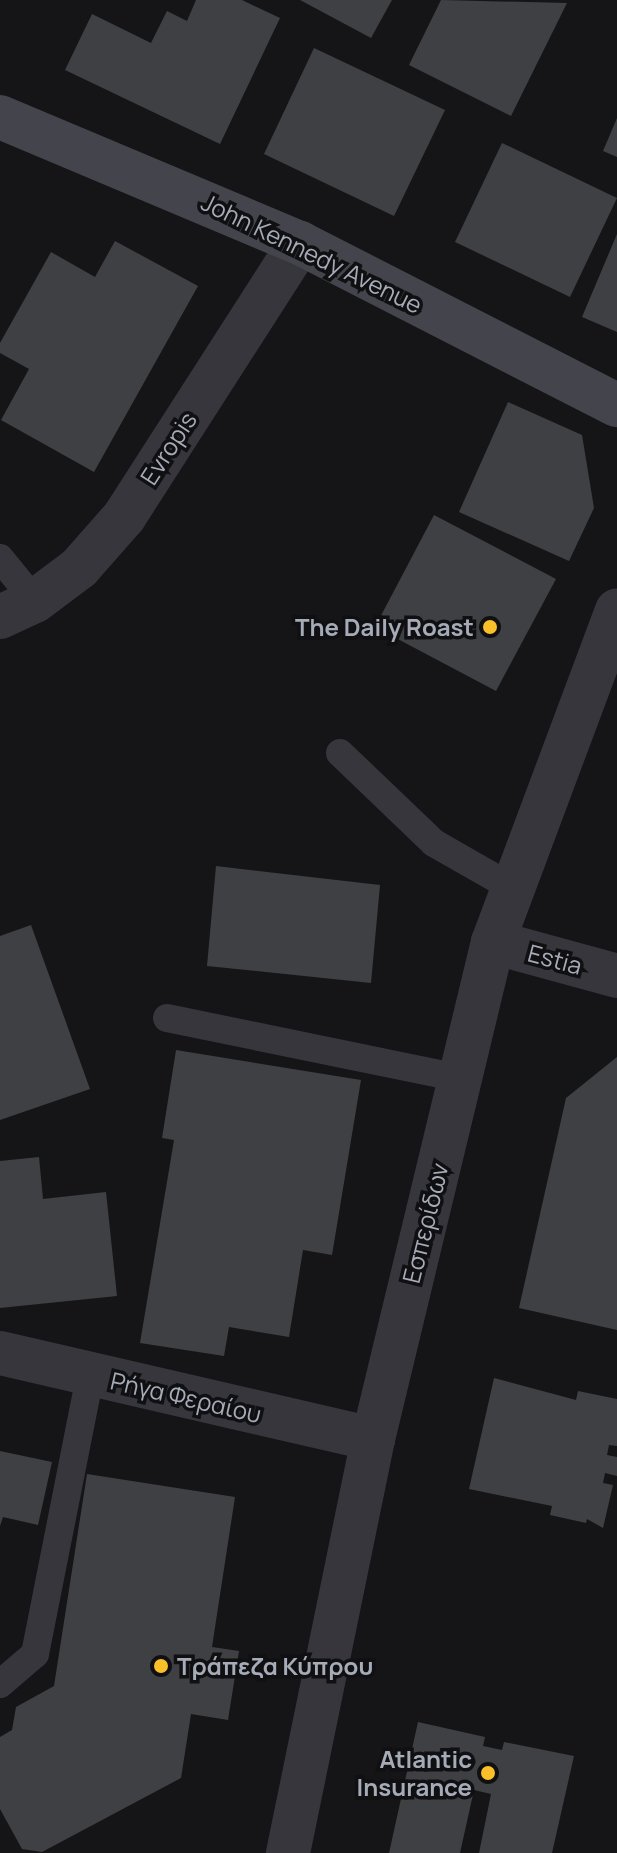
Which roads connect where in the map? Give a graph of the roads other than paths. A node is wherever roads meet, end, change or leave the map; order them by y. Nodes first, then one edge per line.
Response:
1 (0, 117) edge
2 (300, 243) junction
3 (617, 405) edge
4 (0, 558) edge
5 (18, 609) edge
6 (617, 610) edge
7 (340, 753) dead end
8 (513, 888) junction
9 (493, 942) junction
10 (617, 976) edge
11 (167, 1018) dead end
12 (460, 1078) junction
13 (0, 1353) edge
14 (90, 1375) junction
15 (373, 1439) junction
16 (0, 1684) edge
17 (288, 1853) edge

1 - 2 main road, John Kennedy Avenue
2 - 3 main road, John Kennedy Avenue
2 - 5 street, Evropis
4 - 5 lane
6 - 8 street, Εσπερίδων
7 - 8 lane
8 - 9 street, Εσπερίδων
9 - 10 street, Estia
9 - 12 street, Εσπερίδων
11 - 12 lane
12 - 15 street, Εσπερίδων
13 - 14 street, Ρήγα Φεραίου
14 - 15 street, Ρήγα Φεραίου
14 - 16 lane
15 - 17 street, Εσπερίδων

